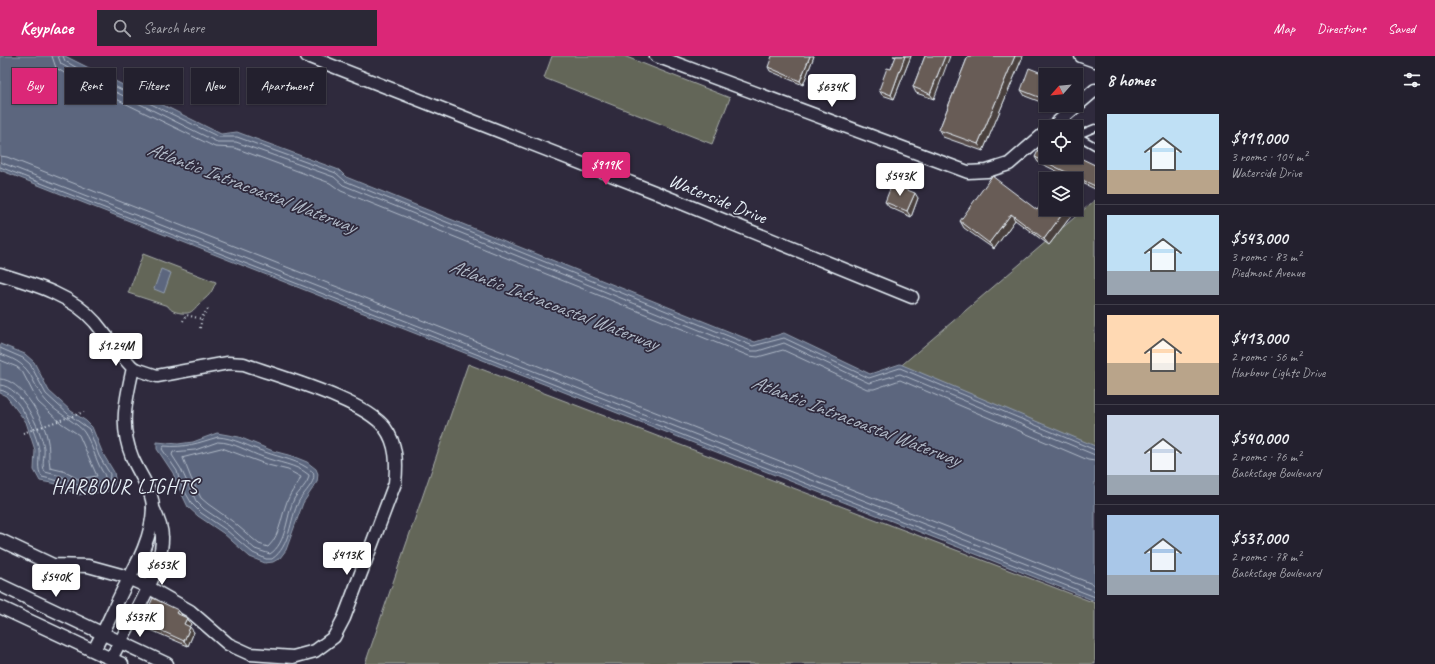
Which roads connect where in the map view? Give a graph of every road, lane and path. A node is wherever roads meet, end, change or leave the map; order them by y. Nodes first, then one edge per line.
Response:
1 (307, 56) edge
2 (656, 56) edge
3 (1081, 56) edge
4 (1095, 61) edge
5 (1095, 90) edge
6 (1062, 120) edge
7 (1095, 128) edge
8 (1083, 133) edge
9 (1039, 138) edge
10 (1083, 139) edge
11 (1095, 146) edge
12 (0, 274) edge
13 (912, 297) dead end
14 (208, 309) dead end
15 (202, 319) junction
16 (183, 321) dead end
17 (200, 328) dead end
18 (132, 368) junction
19 (84, 412) dead end
20 (23, 433) dead end
21 (153, 507) junction
22 (0, 540) edge
23 (130, 579) junction
24 (0, 585) edge
25 (148, 587) junction
26 (0, 606) edge
27 (103, 634) junction
28 (119, 642) junction
29 (94, 650) junction
30 (111, 659) junction
31 (122, 664) edge
32 (167, 664) edge

1 - 13 street, Waterside Drive
2 - 9 street
3 - 4 street
5 - 6 street
7 - 8 lane
10 - 11 lane
12 - 18 street
14 - 15 path
15 - 16 path
15 - 17 path
18 - 21 street
18 - 25 street
19 - 20 path
21 - 23 street
21 - 25 street
22 - 23 street
23 - 25 street
23 - 27 street
24 - 27 street
25 - 28 street
26 - 29 street
27 - 28 street
27 - 29 street
28 - 30 street
28 - 32 street
29 - 30 street
30 - 31 street

